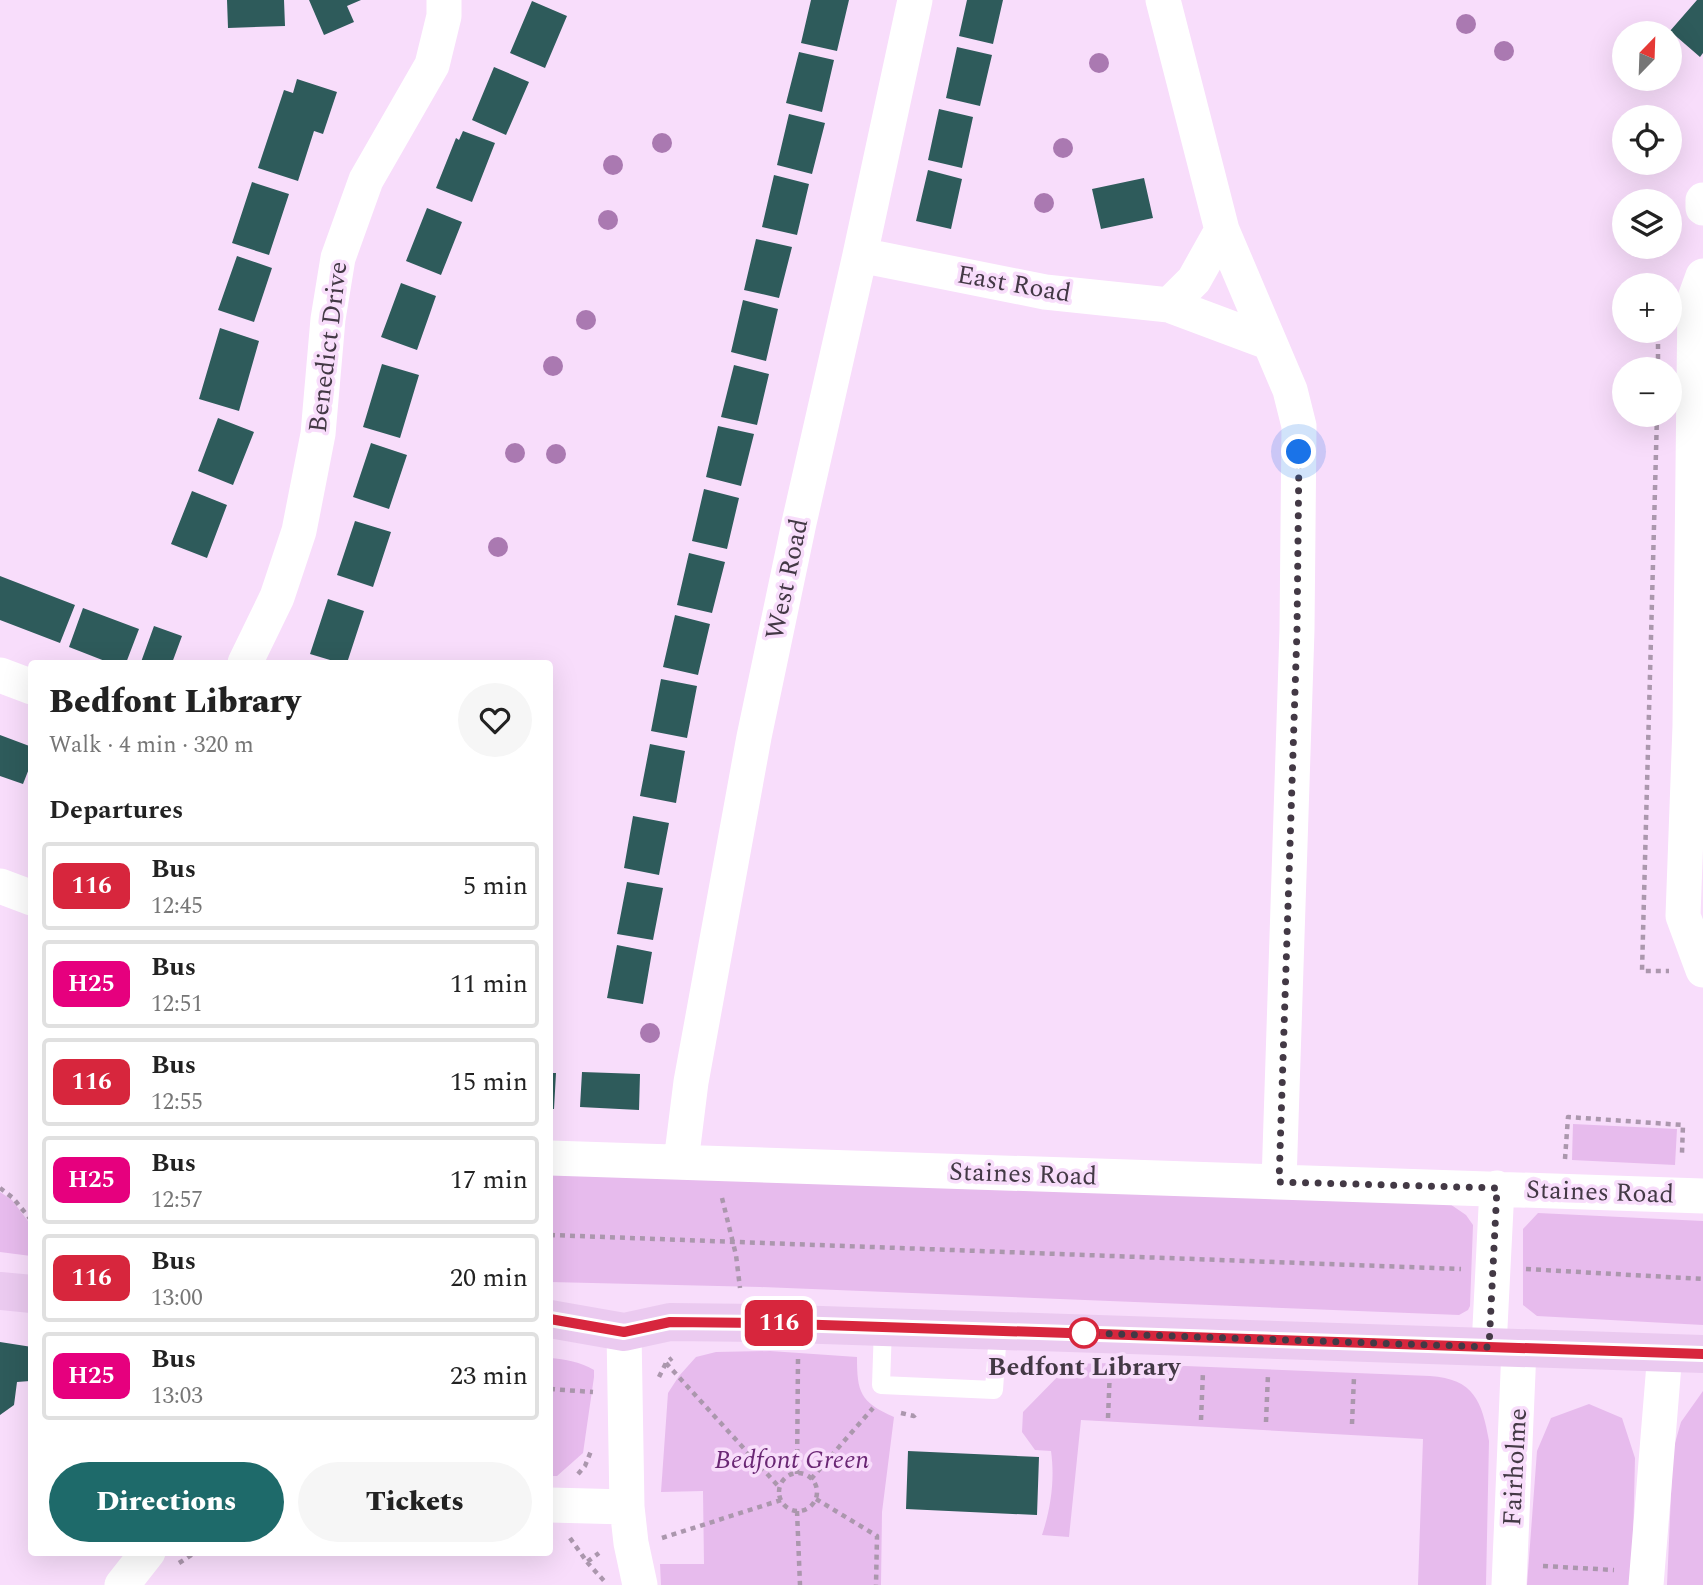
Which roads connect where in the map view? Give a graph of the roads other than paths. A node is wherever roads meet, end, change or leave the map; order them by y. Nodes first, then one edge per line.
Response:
1 (444, 0) edge
2 (915, 0) edge
3 (1163, 0) edge
4 (1703, 200) edge
5 (1703, 208) edge
6 (1222, 230) junction
7 (860, 255) junction
8 (1703, 276) edge
9 (1169, 305) junction
10 (1268, 342) junction
11 (245, 660) edge
12 (0, 676) edge
13 (28, 686) edge
14 (1697, 726) edge
15 (0, 886) edge
16 (28, 896) edge
17 (1689, 971) edge
18 (553, 1158) edge
19 (698, 1163) junction
20 (1279, 1182) junction
21 (1497, 1188) junction
22 (1703, 1196) edge
23 (0, 1291) edge
24 (28, 1294) edge
25 (553, 1320) edge
26 (883, 1327) junction
27 (998, 1331) junction
28 (624, 1332) junction
29 (1504, 1348) junction
30 (1665, 1352) junction
31 (1703, 1354) edge
32 (559, 1492) edge
33 (627, 1507) junction
34 (145, 1556) edge
35 (1510, 1575) edge
36 (1646, 1578) edge
37 (122, 1585) edge
38 (640, 1585) edge

1 - 11 street, Benedict Drive
2 - 7 street, West Road
3 - 6 street
4 - 5 street
6 - 9 street
6 - 10 street
7 - 9 street, East Road
7 - 19 street, West Road
8 - 14 street
9 - 10 street, East Road
10 - 20 street
12 - 13 street
14 - 17 street
15 - 16 street
18 - 19 street, Staines Road
19 - 20 street, Staines Road
20 - 21 street, Staines Road
21 - 22 street, Staines Road
21 - 29 street, Staines Road
23 - 24 main road
25 - 28 main road
26 - 27 main road
26 - 27 lane
26 - 28 main road
27 - 29 main road
28 - 33 street
29 - 30 main road
29 - 35 street, Fairholme
30 - 31 main road
30 - 36 street
32 - 33 street
33 - 38 street
34 - 37 street

